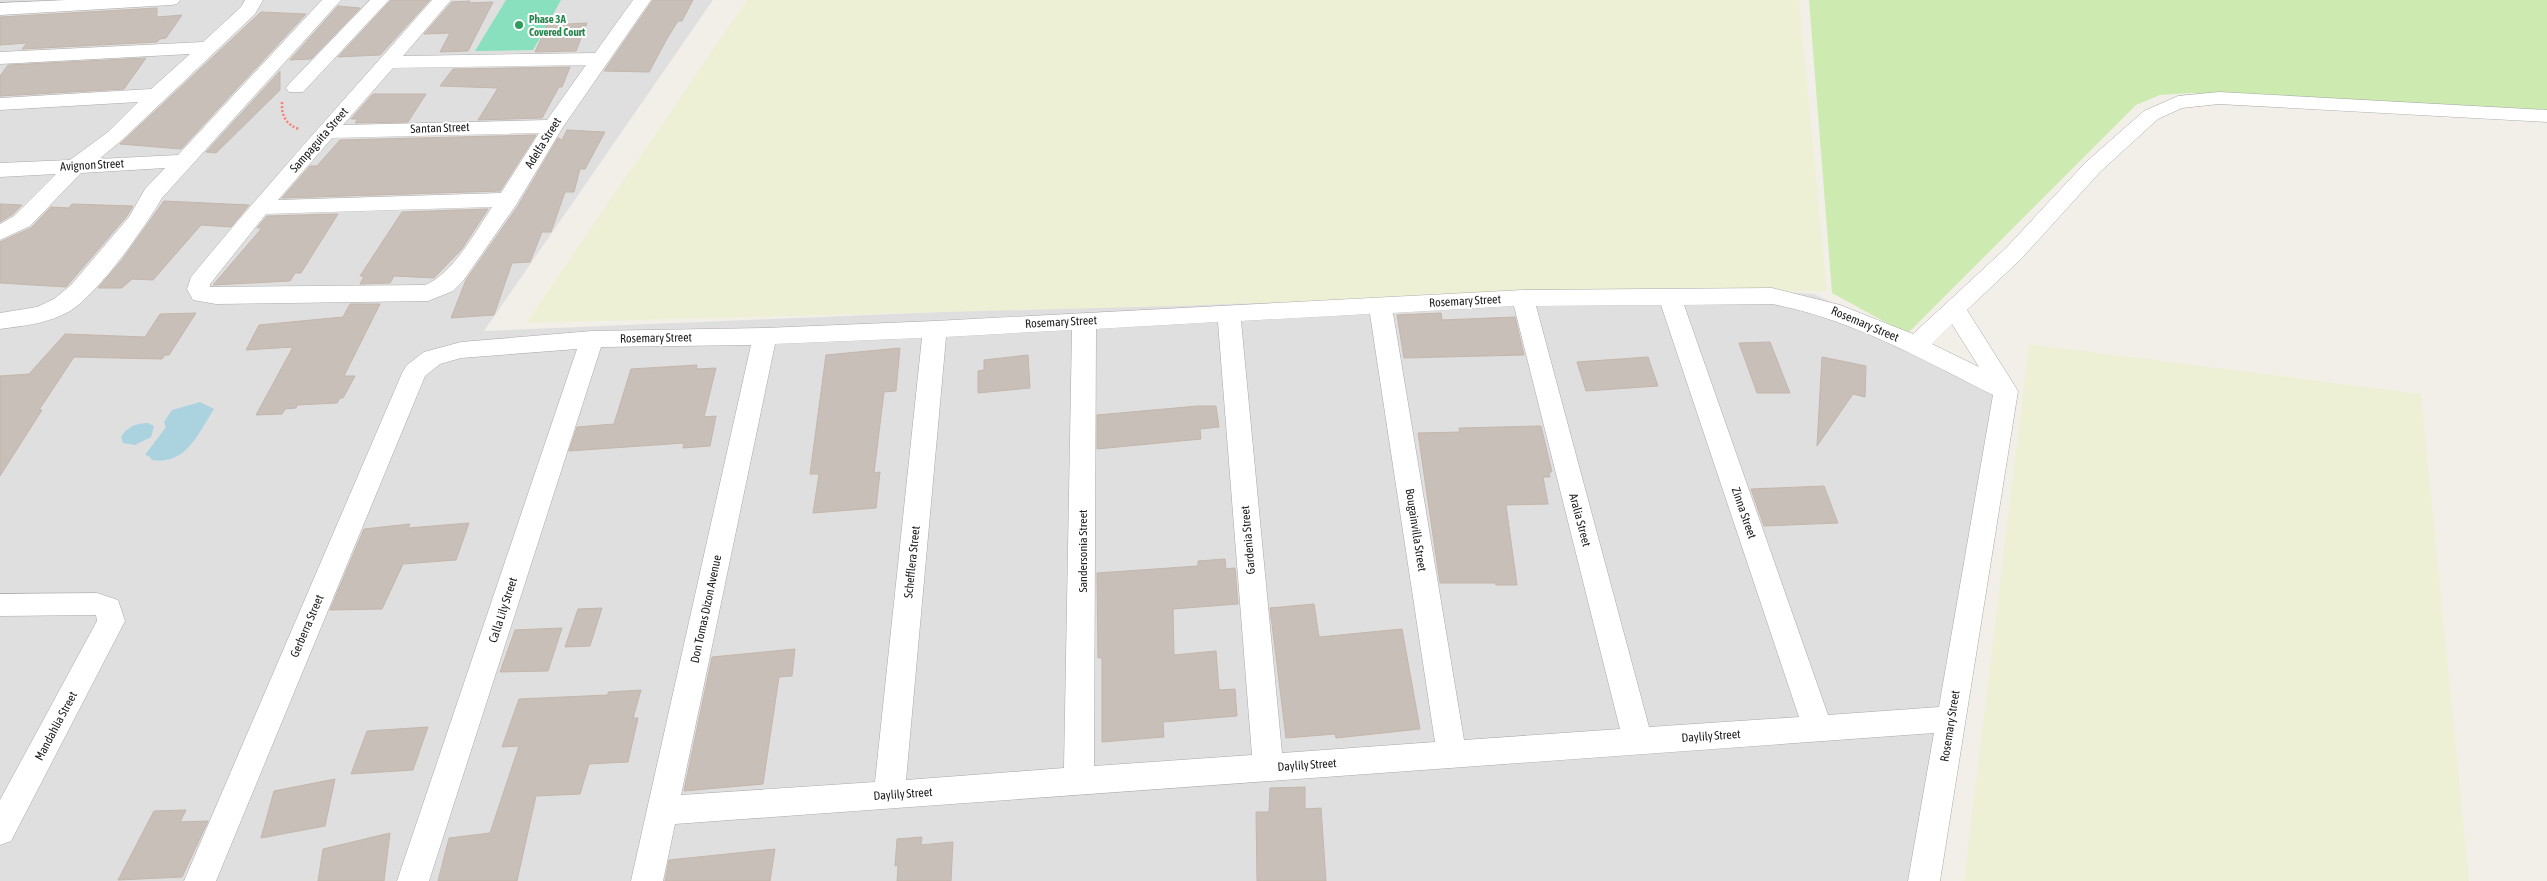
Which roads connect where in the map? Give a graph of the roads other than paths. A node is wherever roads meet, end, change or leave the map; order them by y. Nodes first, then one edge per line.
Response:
1 (171, 0) edge
2 (254, 0) edge
3 (380, 0) edge
4 (442, 0) edge
5 (642, 0) edge
6 (331, 2) edge
7 (0, 10) edge
8 (208, 46) junction
9 (0, 58) edge
10 (600, 58) junction
11 (385, 62) junction
12 (296, 88) road end
13 (156, 95) junction
14 (0, 104) edge
15 (2547, 116) edge
16 (553, 126) junction
17 (327, 132) junction
18 (184, 161) junction
19 (76, 166) junction
20 (0, 170) edge
21 (508, 200) junction
22 (260, 207) junction
23 (0, 233) edge
24 (199, 282) joint
25 (1523, 298) junction
26 (1670, 298) junction
27 (1380, 305) junction
28 (1954, 308) junction
29 (1229, 313) junction
30 (1084, 320) junction
31 (0, 321) edge
32 (935, 329) junction
33 (765, 336) junction
34 (592, 339) junction
35 (1915, 346) junction
36 (415, 371) joint
37 (2006, 391) junction
38 (0, 605) edge
39 (1951, 719) junction
40 (1818, 729) junction
41 (1638, 742) junction
42 (1452, 755) junction
43 (1268, 768) junction
44 (1079, 781) junction
45 (889, 795) junction
46 (662, 811) junction
47 (0, 831) edge
48 (200, 881) edge
49 (413, 881) edge
50 (646, 881) edge
51 (1924, 881) edge

1 - 7 street
2 - 8 street
3 - 12 street
4 - 11 street, Sampaguita Street
5 - 10 street, Adelfa Street
6 - 18 street
8 - 9 street
8 - 13 street
10 - 11 street
10 - 16 street, Adelfa Street
11 - 17 street, Sampaguita Street
13 - 14 street
13 - 19 street
15 - 28 street
16 - 17 street, Santan Street
16 - 21 street, Adelfa Street
17 - 22 street, Sampaguita Street
18 - 19 street, Avignon Street
18 - 31 street
19 - 20 street, Avignon Street
19 - 23 street
21 - 22 street
21 - 24 street, Adelfa Street
22 - 24 street, Sampaguita Street
25 - 26 street, Rosemary Street
25 - 27 street, Rosemary Street
25 - 41 street, Aralia Street
26 - 35 street, Rosemary Street
26 - 40 street, Zinna Street
27 - 29 street, Rosemary Street
27 - 42 street, Bougainvilla Street
28 - 35 street
28 - 37 street
29 - 30 street, Rosemary Street
29 - 43 street, Gardenia Street
30 - 32 street, Rosemary Street
30 - 44 street, Sandersonia Street
32 - 33 street, Rosemary Street
32 - 45 street, Schefflera Street
33 - 34 street, Rosemary Street
33 - 46 street, Don Tomas Dizon Avenue
34 - 36 street, Rosemary Street
34 - 49 street, Calla Lily Street
35 - 37 street, Rosemary Street
36 - 48 street, Gerberra Street
37 - 39 street, Rosemary Street
38 - 47 street, Mandahlia Street
39 - 40 street, Daylily Street
39 - 51 street, Rosemary Street
40 - 41 street, Daylily Street
41 - 42 street, Daylily Street
42 - 43 street, Daylily Street
43 - 44 street, Daylily Street
44 - 45 street, Daylily Street
45 - 46 street, Daylily Street
46 - 50 street, Don Tomas Dizon Avenue

